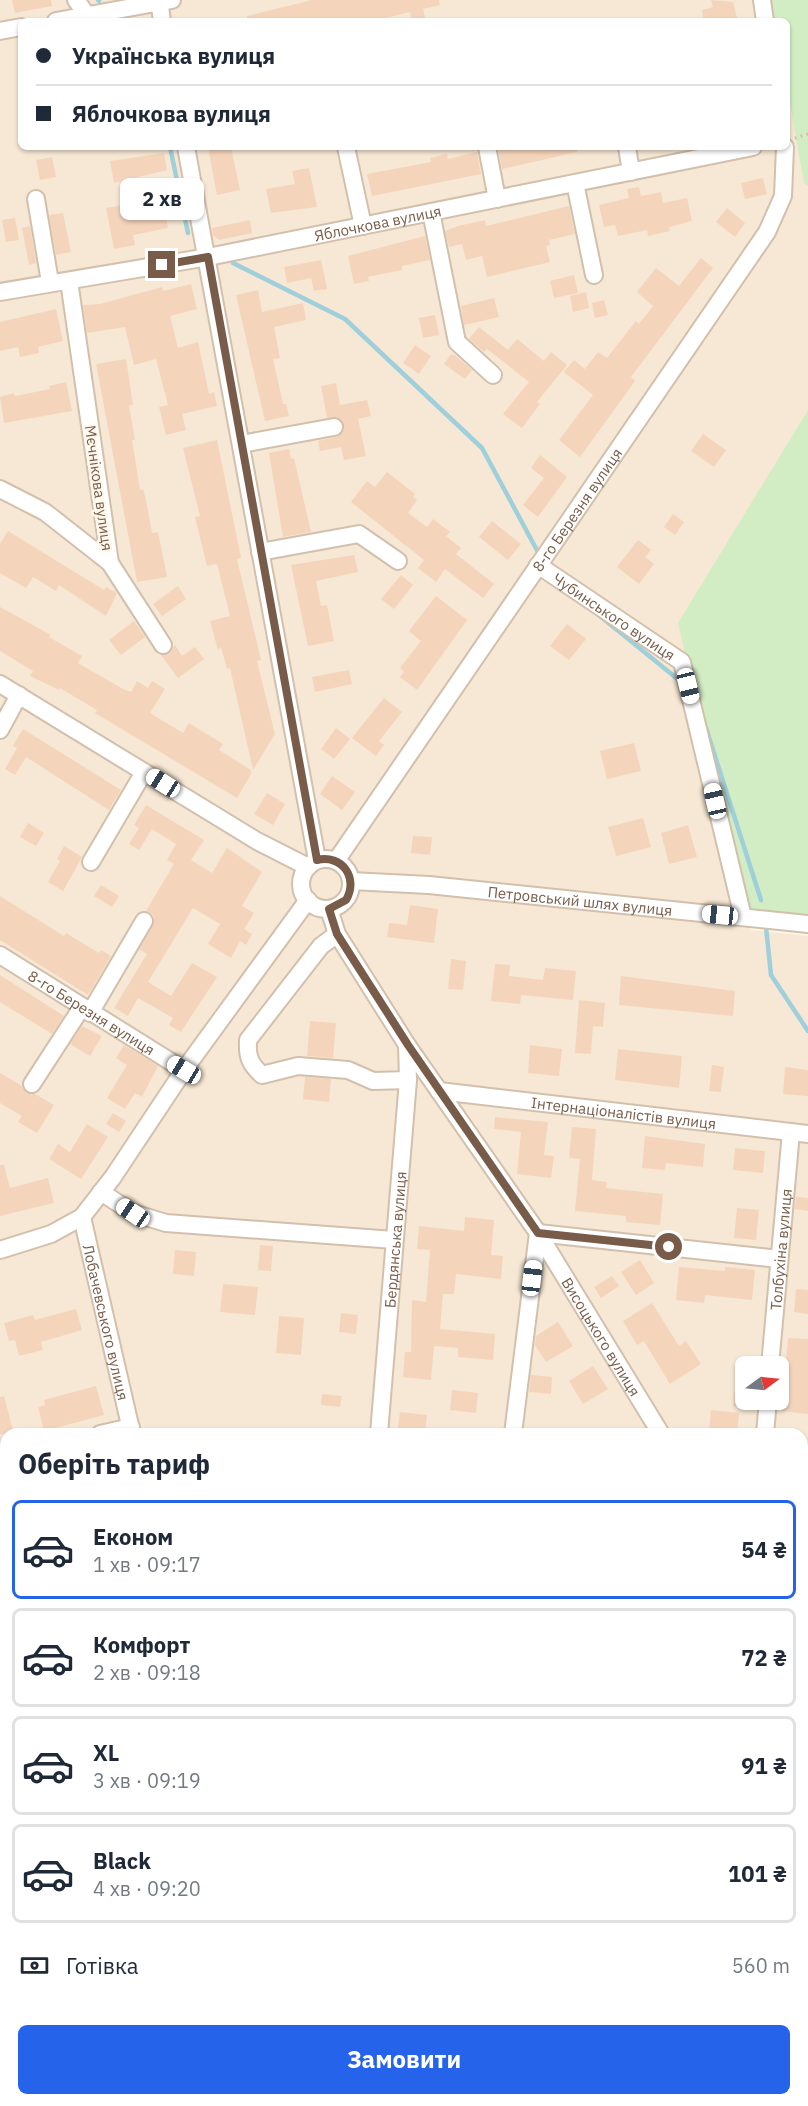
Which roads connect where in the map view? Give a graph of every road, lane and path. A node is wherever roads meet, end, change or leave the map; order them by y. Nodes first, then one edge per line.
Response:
1 (76, 0) edge
2 (762, 0) edge
3 (163, 1) edge
4 (87, 15) junction
5 (72, 18) edge
6 (162, 18) edge
7 (765, 18) edge
8 (18, 28) edge
9 (0, 31) edge
10 (187, 150) edge
11 (347, 150) edge
12 (488, 150) edge
13 (627, 150) edge
14 (738, 150) edge
15 (785, 150) edge
16 (631, 172) junction
17 (575, 183) junction
18 (36, 199) dead end
19 (497, 199) junction
20 (431, 212) junction
21 (363, 226) junction
22 (208, 257) junction
23 (594, 275) dead end
24 (69, 281) junction
25 (50, 282) junction
26 (0, 292) edge
27 (494, 375) dead end
28 (334, 427) dead end
29 (241, 444) junction
30 (0, 489) edge
31 (260, 552) junction
32 (398, 561) dead end
33 (110, 563) junction
34 (538, 565) junction
35 (164, 645) dead end
36 (0, 684) edge
37 (19, 695) junction
38 (0, 730) edge
39 (144, 772) junction
40 (336, 861) junction
41 (91, 862) dead end
42 (312, 864) junction
43 (351, 881) junction
44 (308, 900) junction
45 (329, 909) junction
46 (743, 917) junction
47 (144, 921) dead end
48 (808, 924) edge
49 (337, 934) junction
50 (0, 955) edge
51 (86, 1010) junction
52 (408, 1045) junction
53 (184, 1070) junction
54 (408, 1080) junction
55 (32, 1084) dead end
56 (440, 1091) junction
57 (800, 1133) edge
58 (102, 1192) junction
59 (82, 1217) junction
60 (538, 1233) junction
61 (394, 1240) junction
62 (0, 1250) edge
63 (779, 1259) junction
64 (771, 1356) edge
65 (767, 1410) edge
66 (130, 1428) edge
67 (380, 1428) edge
68 (514, 1428) edge
69 (657, 1428) edge
70 (766, 1428) edge

1 - 4 street
2 - 7 street
3 - 4 street
3 - 6 street
4 - 5 street
8 - 9 street
10 - 22 street
11 - 21 street
12 - 19 street
13 - 16 street
14 - 16 street, Яблочкова вулиця
15 - 34 street, 8-го Березня вулиця
16 - 17 street, Яблочкова вулиця
17 - 19 street, Яблочкова вулиця
17 - 23 street
18 - 25 street
19 - 20 street, Яблочкова вулиця
20 - 21 street, Яблочкова вулиця
20 - 27 street
21 - 22 street, Яблочкова вулиця
22 - 24 street, Яблочкова вулиця
22 - 29 street
24 - 25 street, Яблочкова вулиця
24 - 33 street, Мєчнікова вулиця
25 - 26 street, Яблочкова вулиця
28 - 29 street
29 - 31 street
30 - 33 street, Мєчнікова вулиця
31 - 32 street
31 - 42 street
33 - 35 street
34 - 40 street, 8-го Березня вулиця
34 - 46 street, Чубинського вулиця
36 - 37 street
37 - 38 street
37 - 39 street
39 - 41 street
39 - 42 street
40 - 42 street
40 - 43 street
42 - 44 street
43 - 45 street
43 - 46 street, Петровський шлях вулиця
44 - 45 street
44 - 53 street
45 - 49 street, Висоцького вулиця
46 - 48 street, Петровський шлях вулиця
47 - 51 street
49 - 52 street, Висоцького вулиця
49 - 54 street
50 - 51 street, 8-го Березня вулиця
51 - 53 street, 8-го Березня вулиця
51 - 55 street
52 - 54 street, Бердянська вулиця
52 - 56 street, Висоцького вулиця
53 - 58 street
54 - 61 street, Бердянська вулиця
56 - 57 street, Інтернаціоналістів вулиця
56 - 60 street, Висоцького вулиця
57 - 63 street, Толбухіна вулиця
58 - 59 street
58 - 61 street
59 - 62 street
59 - 66 street, Лобачевського вулиця
60 - 63 street
60 - 68 street
60 - 69 street, Висоцького вулиця
61 - 67 street, Бердянська вулиця
63 - 64 street, Толбухіна вулиця
65 - 70 street

